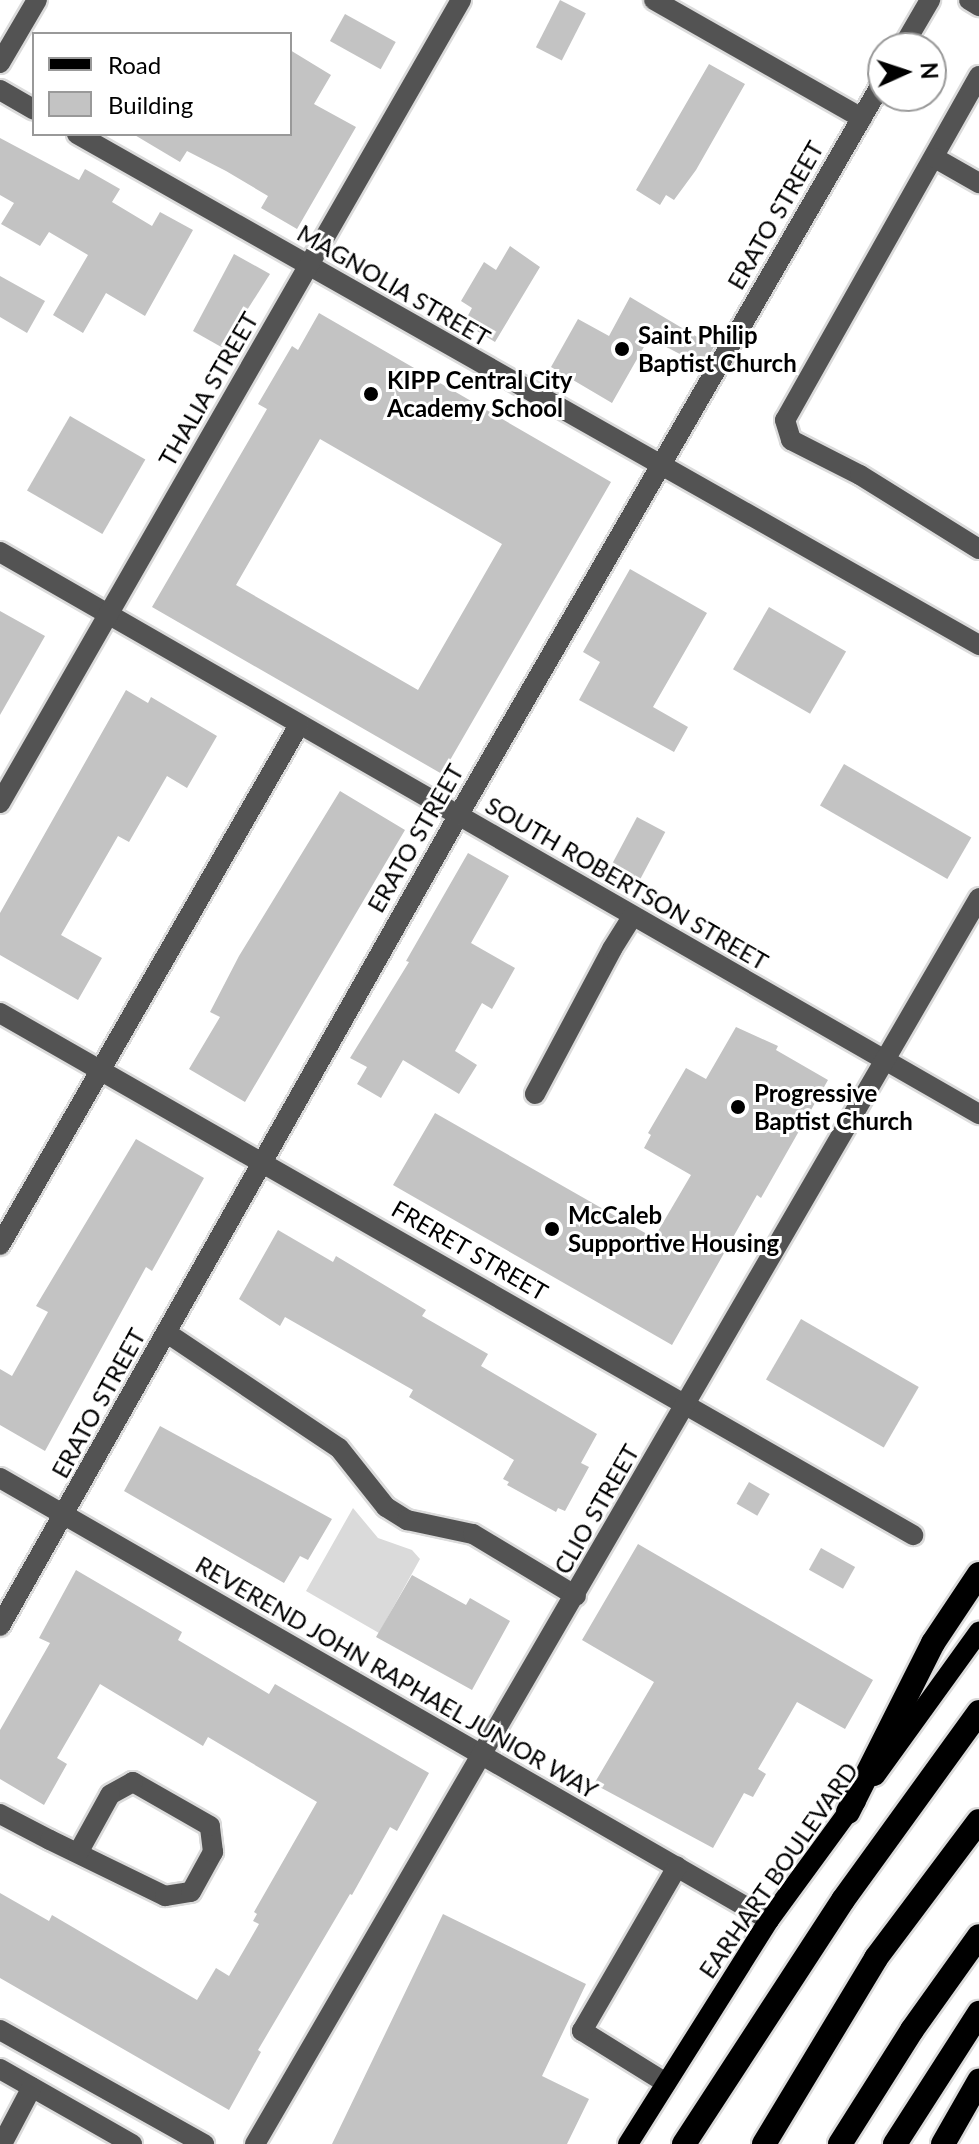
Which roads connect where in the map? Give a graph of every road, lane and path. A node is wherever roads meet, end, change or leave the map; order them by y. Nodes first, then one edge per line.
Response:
1 (37, 0) edge
2 (461, 0) edge
3 (654, 0) edge
4 (930, 0) edge
5 (969, 0) edge
6 (979, 6) edge
7 (911, 32) edge
8 (0, 63) edge
9 (979, 76) edge
10 (0, 90) edge
11 (32, 109) edge
12 (867, 109) edge
13 (862, 118) junction
14 (81, 136) edge
15 (935, 158) junction
16 (979, 183) edge
17 (309, 266) junction
18 (660, 465) junction
19 (979, 549) edge
20 (0, 552) edge
21 (108, 615) junction
22 (979, 645) edge
23 (299, 725) junction
24 (0, 803) edge
25 (458, 816) junction
26 (979, 898) edge
27 (633, 916) junction
28 (0, 1013) edge
29 (888, 1061) junction
30 (101, 1070) junction
31 (535, 1094) dead end
32 (979, 1114) edge
33 (263, 1161) junction
34 (0, 1245) edge
35 (167, 1333) junction
36 (687, 1405) junction
37 (0, 1478) edge
38 (65, 1515) junction
39 (913, 1535) dead end
40 (979, 1574) edge
41 (576, 1596) junction
42 (0, 1626) edge
43 (979, 1632) edge
44 (979, 1712) edge
45 (483, 1756) junction
46 (848, 1812) junction
47 (0, 1814) edge
48 (979, 1821) edge
49 (78, 1853) junction
50 (677, 1867) junction
51 (769, 1920) junction
52 (979, 1936) edge
53 (979, 2013) edge
54 (0, 2030) edge
55 (0, 2069) edge
56 (979, 2081) edge
57 (666, 2083) junction
58 (32, 2087) junction
59 (2, 2144) edge
60 (132, 2144) edge
61 (204, 2144) edge
62 (255, 2144) edge
63 (628, 2144) edge
64 (684, 2144) edge
65 (764, 2144) edge
66 (840, 2144) edge
67 (895, 2144) edge
68 (943, 2144) edge

1 - 8 street
2 - 17 street, THALIA STREET
3 - 13 street
4 - 7 street
5 - 6 street
9 - 15 street
10 - 11 street
12 - 13 street, ERATO STREET
13 - 18 street, ERATO STREET
14 - 17 street, MAGNOLIA STREET
15 - 16 street
15 - 19 street
17 - 18 street, MAGNOLIA STREET
17 - 21 street, THALIA STREET
18 - 22 street, MAGNOLIA STREET
18 - 25 street, ERATO STREET
20 - 21 street, SOUTH ROBERTSON STREET
21 - 23 street, SOUTH ROBERTSON STREET
21 - 24 street, THALIA STREET
23 - 25 street, SOUTH ROBERTSON STREET
23 - 30 street
25 - 27 street, SOUTH ROBERTSON STREET
25 - 33 street, ERATO STREET
26 - 29 street, CLIO STREET
27 - 29 street, SOUTH ROBERTSON STREET
27 - 31 street
28 - 30 street, FRERET STREET
29 - 32 street, SOUTH ROBERTSON STREET
29 - 36 street, CLIO STREET
30 - 33 street, FRERET STREET
30 - 34 street
33 - 35 street, ERATO STREET
33 - 36 street, FRERET STREET
35 - 38 street, ERATO STREET
35 - 41 street
36 - 39 street, FRERET STREET
36 - 41 street, CLIO STREET
37 - 38 street, REVEREND JOHN RAPHAEL JUNIOR WAY
38 - 42 street, ERATO STREET
38 - 45 street, REVEREND JOHN RAPHAEL JUNIOR WAY
40 - 46 highway
41 - 45 street, CLIO STREET
43 - 46 main road, EARHART BOULEVARD
44 - 64 highway
45 - 50 street, REVEREND JOHN RAPHAEL JUNIOR WAY
45 - 62 street, CLIO STREET
46 - 51 main road, EARHART BOULEVARD
47 - 49 street
48 - 65 highway
49 - 49 street
50 - 51 street, REVEREND JOHN RAPHAEL JUNIOR WAY
50 - 57 street
51 - 57 main road, EARHART BOULEVARD
52 - 66 highway
53 - 67 highway
54 - 61 street
55 - 58 street
56 - 68 highway
57 - 63 main road, EARHART BOULEVARD
58 - 59 street
58 - 60 street

